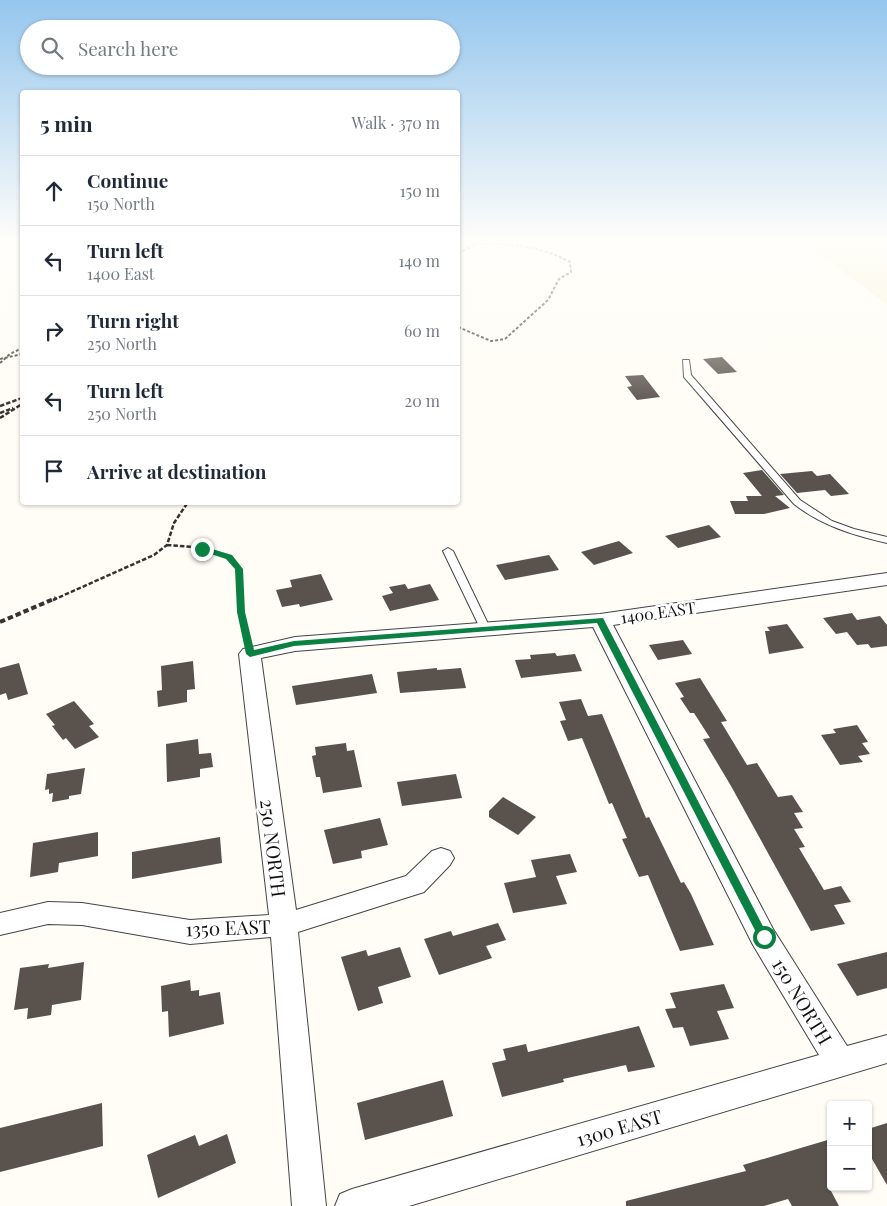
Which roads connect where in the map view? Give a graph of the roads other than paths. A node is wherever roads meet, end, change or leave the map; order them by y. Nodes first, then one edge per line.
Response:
1 (686, 362) dead end
2 (887, 540) edge
3 (448, 551) dead end
4 (887, 580) edge
5 (600, 620) junction
6 (486, 630) junction
7 (250, 654) joint
8 (441, 858) dead end
9 (0, 924) edge
10 (284, 925) junction
11 (887, 1049) edge
12 (840, 1062) junction
13 (309, 1206) edge
14 (352, 1206) edge

1 - 2 lane
3 - 6 lane
4 - 5 street, 1400 EAST
5 - 6 street, 1400 EAST
5 - 12 street, 150 NORTH
6 - 7 street, 1400 EAST
7 - 10 street, 250 NORTH
8 - 10 street, 1350 EAST
9 - 10 street, 1350 EAST
10 - 13 street, 250 NORTH
11 - 12 street, 1300 EAST
12 - 14 street, 1300 EAST

